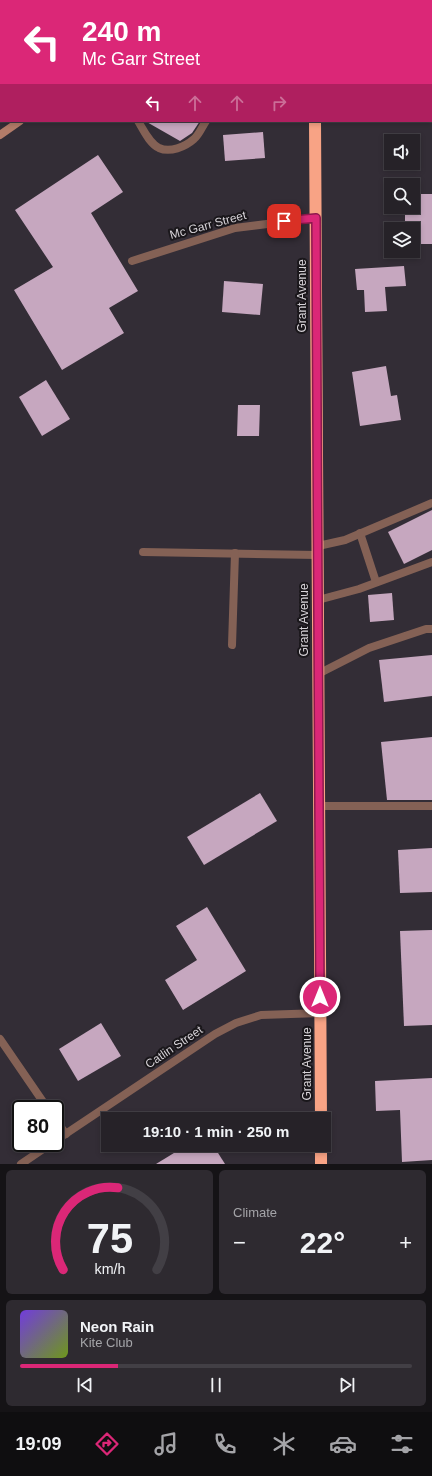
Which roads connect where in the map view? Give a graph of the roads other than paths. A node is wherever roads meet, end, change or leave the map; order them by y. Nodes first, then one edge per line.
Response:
1 (19, 122) edge
2 (139, 122) edge
3 (205, 122) edge
4 (315, 122) edge
5 (0, 135) edge
6 (316, 218) junction
7 (132, 261) dead end
8 (432, 503) edge
9 (360, 533) junction
10 (318, 550) junction
11 (143, 552) dead end
12 (235, 553) junction
13 (432, 562) edge
14 (376, 582) junction
15 (318, 600) junction
16 (432, 629) edge
17 (232, 645) dead end
18 (318, 674) junction
19 (319, 806) junction
20 (432, 806) edge
21 (320, 1013) junction
22 (0, 1039) edge
23 (42, 1100) edge
24 (321, 1112) edge
25 (64, 1131) edge
26 (66, 1134) joint
27 (39, 1152) edge
28 (321, 1152) edge
29 (21, 1164) edge
30 (321, 1164) edge

1 - 5 street
2 - 3 street
4 - 6 highway, Grant Avenue
6 - 7 street, Mc Garr Street
6 - 10 highway, Grant Avenue
8 - 9 street
9 - 10 street
9 - 14 street
10 - 12 street
10 - 15 highway, Grant Avenue
11 - 12 street
12 - 17 street
13 - 14 street
14 - 15 street
15 - 18 highway, Grant Avenue
16 - 18 street
18 - 19 highway, Grant Avenue
19 - 20 street
19 - 21 highway, Grant Avenue
21 - 24 highway, Grant Avenue
21 - 26 street, Catlin Street
22 - 23 street
25 - 26 street
27 - 29 street
28 - 30 highway

